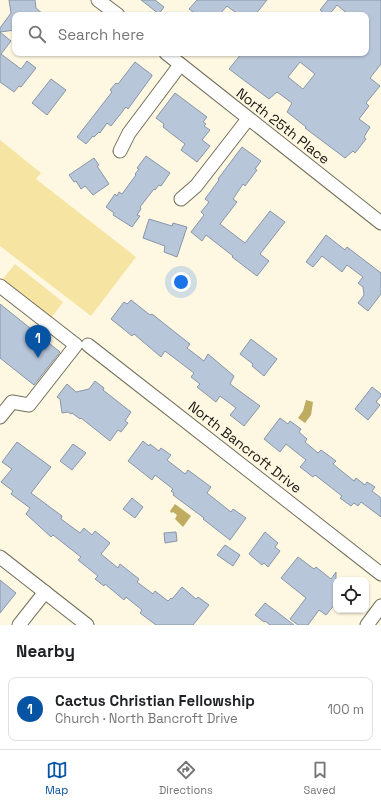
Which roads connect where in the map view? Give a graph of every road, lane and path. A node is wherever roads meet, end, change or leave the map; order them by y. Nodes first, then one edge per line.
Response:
1 (98, 0) edge
2 (114, 12) edge
3 (170, 56) edge
4 (180, 65) junction
5 (248, 119) junction
6 (120, 151) dead end
7 (181, 199) dead end
8 (381, 223) edge
9 (0, 286) edge
10 (88, 345) dead end
11 (0, 417) edge
12 (0, 557) edge
13 (381, 574) edge
14 (45, 592) junction
15 (381, 606) edge
16 (19, 625) edge
17 (87, 625) edge
18 (367, 625) edge

1 - 2 street
3 - 4 street, North 25th Place
4 - 5 street, North 25th Place
4 - 6 street
5 - 7 street
5 - 8 street, North 25th Place
9 - 11 street
10 - 13 street, North Bancroft Drive
12 - 14 street
14 - 16 street
14 - 17 street
15 - 18 street

